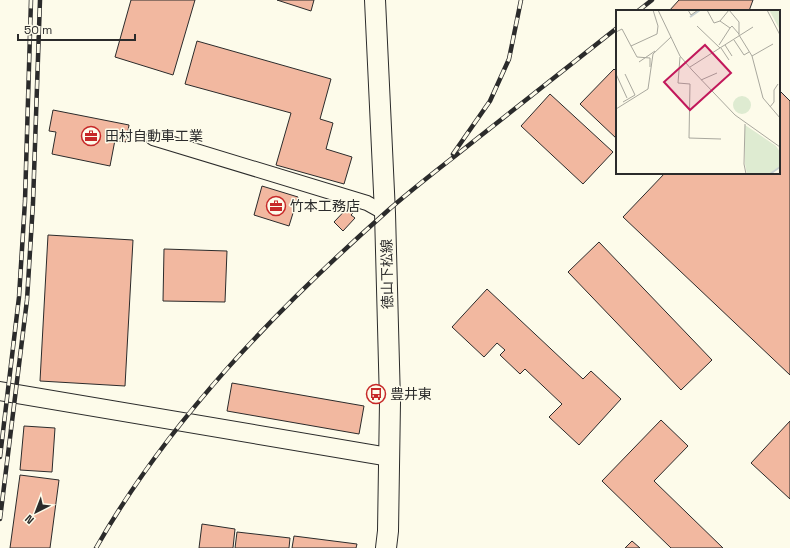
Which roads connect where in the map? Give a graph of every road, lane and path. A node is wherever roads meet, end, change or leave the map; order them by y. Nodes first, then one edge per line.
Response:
1 (375, 0) edge
2 (153, 138) dead end
3 (386, 213) junction
4 (0, 391) edge
5 (390, 457) junction
6 (386, 548) edge

1 - 3 main road, 徳山下松線
2 - 3 street
3 - 5 main road, 徳山下松線
4 - 5 street
5 - 6 main road, 徳山下松線

